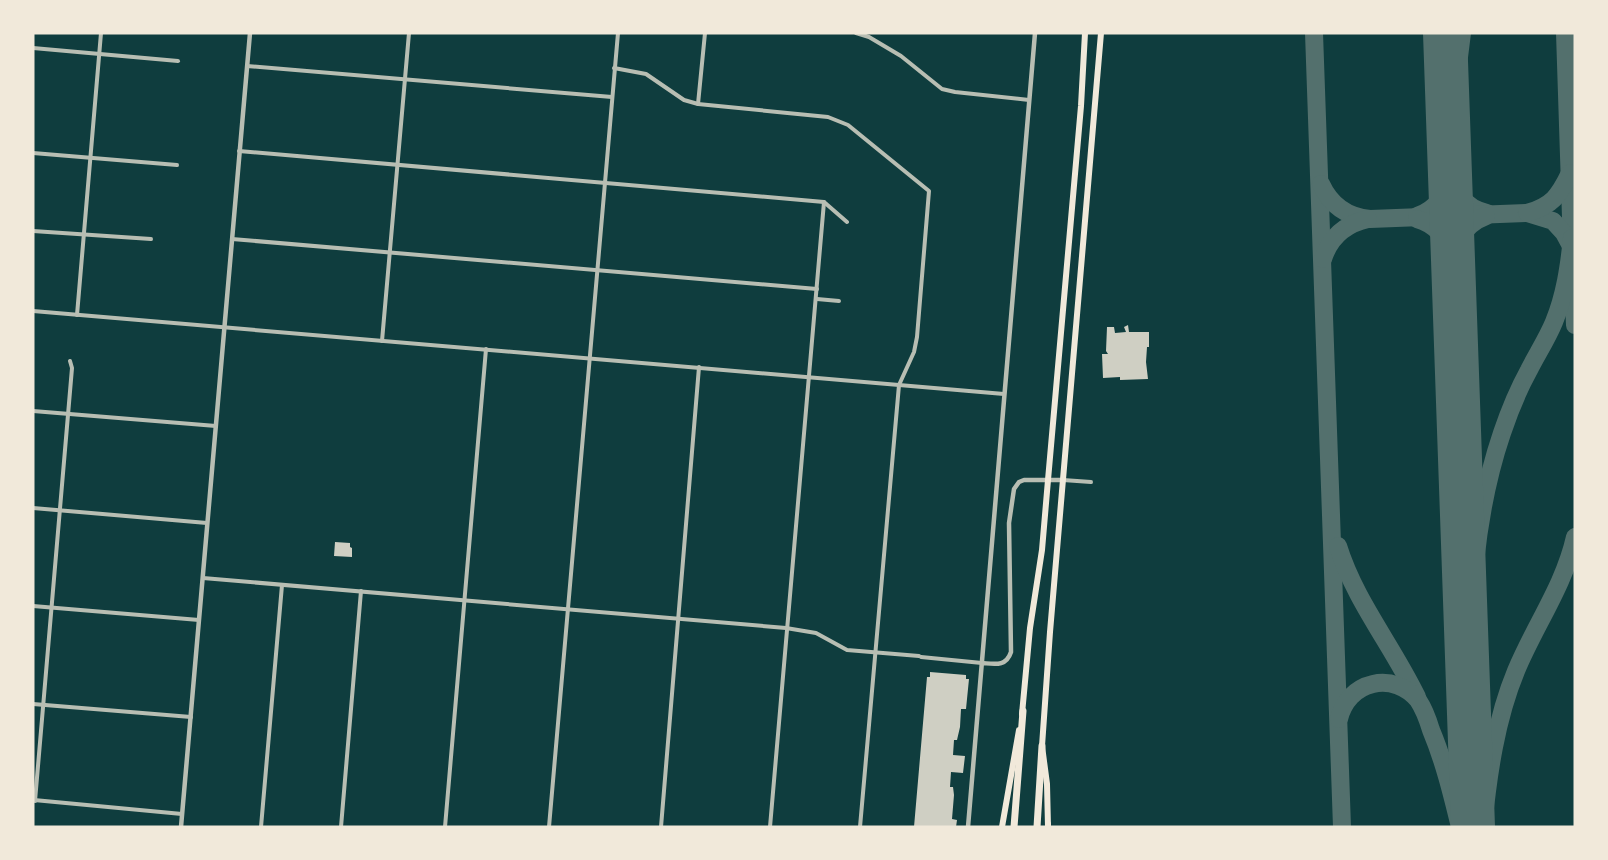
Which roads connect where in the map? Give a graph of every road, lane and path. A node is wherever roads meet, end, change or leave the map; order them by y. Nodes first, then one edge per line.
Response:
1 (101, 33) edge
2 (250, 33) edge
3 (409, 33) edge
4 (618, 33) edge
5 (705, 33) edge
6 (856, 33) edge
7 (1035, 33) edge
8 (1085, 33) edge
9 (1101, 33) edge
10 (33, 48) edge
11 (99, 54) junction
12 (178, 61) dead end
13 (247, 66) junction
14 (614, 68) junction
15 (405, 79) junction
16 (612, 97) junction
17 (1029, 100) junction
18 (698, 104) junction
19 (1081, 106) junction
20 (1095, 107) junction
21 (239, 151) junction
22 (33, 153) edge
23 (90, 158) junction
24 (177, 165) dead end
25 (398, 165) junction
26 (605, 183) junction
27 (824, 202) junction
28 (847, 222) dead end
29 (33, 231) edge
30 (84, 234) junction
31 (152, 239) dead end
32 (232, 239) junction
33 (391, 252) junction
34 (597, 270) junction
35 (817, 289) junction
36 (817, 299) junction
37 (839, 301) dead end
38 (33, 311) edge
39 (77, 315) junction
40 (224, 327) junction
41 (382, 341) junction
42 (486, 349) junction
43 (590, 358) junction
44 (70, 361) dead end
45 (699, 367) junction
46 (810, 376) junction
47 (899, 385) junction
48 (1004, 394) junction
49 (33, 411) edge
50 (69, 414) junction
51 (216, 426) junction
52 (1048, 480) junction
53 (1063, 480) junction
54 (1091, 482) dead end
55 (33, 508) edge
56 (61, 510) junction
57 (207, 523) junction
58 (202, 578) junction
59 (282, 585) junction
60 (361, 591) junction
61 (465, 600) junction
62 (33, 606) edge
63 (52, 608) junction
64 (568, 608) junction
65 (678, 618) junction
66 (199, 620) junction
67 (786, 628) junction
68 (876, 654) junction
69 (982, 663) junction
70 (33, 704) edge
71 (44, 705) junction
72 (1023, 711) junction
73 (191, 717) junction
74 (1042, 746) junction
75 (34, 800) edge
76 (182, 814) junction
77 (1048, 826) edge
78 (181, 827) edge
79 (261, 827) edge
80 (341, 827) edge
81 (445, 827) edge
82 (549, 827) edge
83 (661, 827) edge
84 (770, 827) edge
85 (860, 827) edge
86 (968, 827) edge
87 (1002, 827) edge
88 (1014, 827) edge
89 (1037, 827) edge

1 - 11 street
2 - 13 street
3 - 15 street
4 - 14 street
5 - 18 street
6 - 17 street
7 - 17 street
8 - 19 main road
9 - 20 main road
10 - 11 street
11 - 12 street
11 - 23 street
13 - 15 street
13 - 21 street
14 - 16 street
14 - 18 street
15 - 16 street
15 - 25 street
16 - 26 street
17 - 48 street
18 - 47 street
19 - 20 main road
19 - 52 main road
20 - 53 main road
21 - 25 street
21 - 32 street
22 - 23 street
23 - 24 street
23 - 30 street
25 - 26 street
25 - 33 street
26 - 27 street
26 - 34 street
27 - 28 street
27 - 35 street
29 - 30 street
30 - 31 street
30 - 39 street
32 - 33 street
32 - 40 street
33 - 34 street
33 - 41 street
34 - 35 street
34 - 43 street
35 - 36 street
36 - 37 street
36 - 46 street
38 - 39 street
39 - 40 street
40 - 41 street
40 - 51 street
41 - 42 street
42 - 43 street
42 - 61 street
43 - 45 street
43 - 64 street
44 - 50 street
45 - 46 street
45 - 65 street
46 - 47 street
46 - 67 street
47 - 48 street
47 - 68 street
48 - 69 street
49 - 50 street
50 - 51 street
50 - 56 street
51 - 57 street
52 - 53 street
52 - 69 street
52 - 72 main road
53 - 54 street
53 - 74 main road
55 - 56 street
56 - 57 street
56 - 63 street
57 - 58 street
58 - 59 street
58 - 66 street
59 - 60 street
59 - 79 street
60 - 61 street
60 - 80 street
61 - 64 street
61 - 81 street
62 - 63 street
63 - 66 street
63 - 71 street
64 - 65 street
64 - 82 street
65 - 67 street
65 - 83 street
66 - 73 street
67 - 68 street
67 - 84 street
68 - 69 street
68 - 85 street
69 - 86 street
70 - 71 street
71 - 73 street
71 - 75 street
72 - 87 main road
72 - 88 highway
73 - 76 street
74 - 77 main road
74 - 89 highway
75 - 76 street
76 - 78 street

